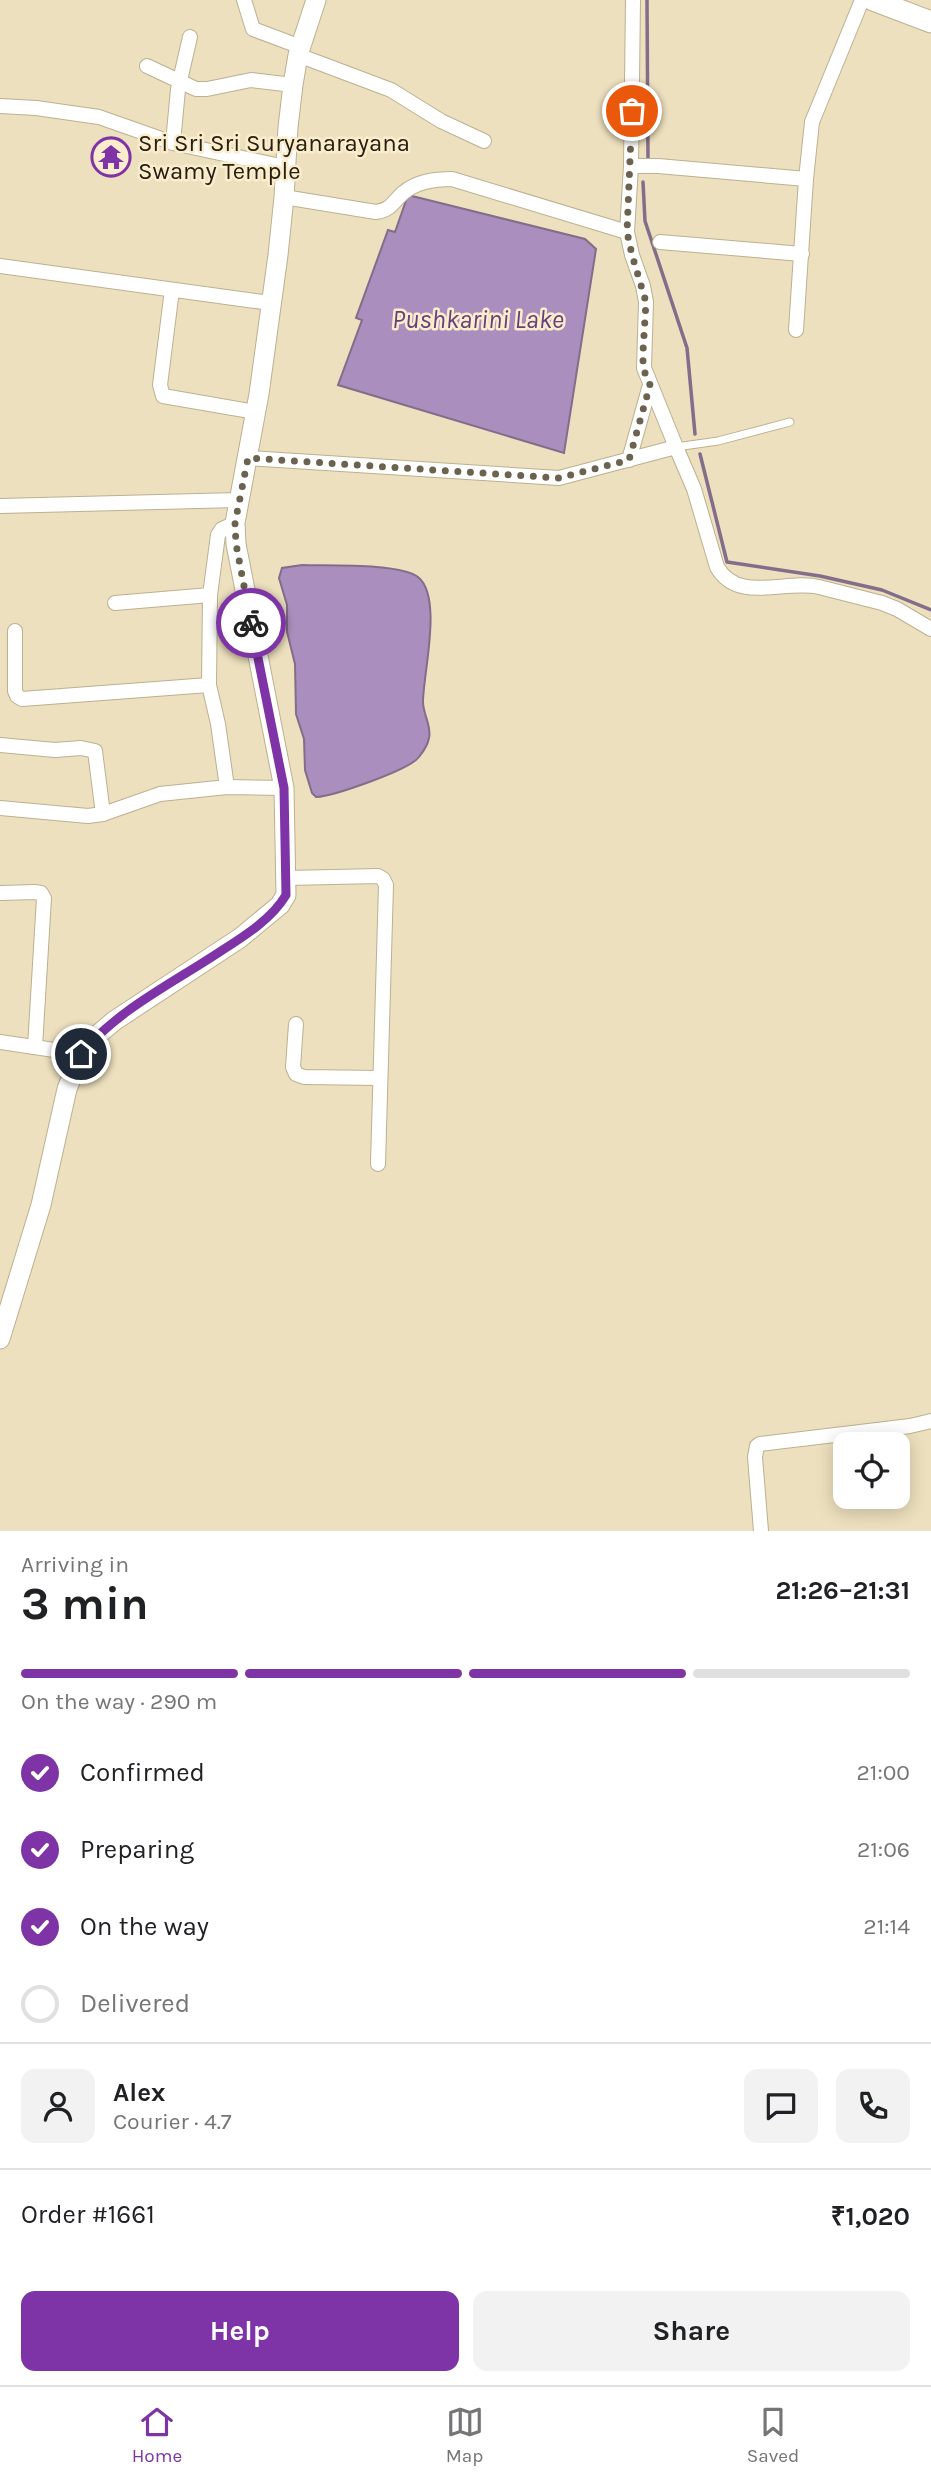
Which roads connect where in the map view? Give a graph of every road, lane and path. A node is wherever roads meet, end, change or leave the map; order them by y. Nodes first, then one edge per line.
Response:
1 (244, 0) edge
2 (316, 0) edge
3 (633, 0) edge
4 (862, 0) edge
5 (873, 0) edge
6 (931, 22) edge
7 (190, 37) dead end
8 (300, 51) junction
9 (147, 66) dead end
10 (180, 82) junction
11 (293, 85) junction
12 (0, 106) edge
13 (484, 141) dead end
14 (173, 143) junction
15 (631, 166) junction
16 (285, 167) junction
17 (806, 179) junction
18 (284, 197) junction
19 (627, 232) junction
20 (660, 242) dead end
21 (802, 254) junction
22 (0, 266) edge
23 (172, 289) junction
24 (270, 303) junction
25 (796, 330) dead end
26 (650, 385) junction
27 (256, 412) junction
28 (790, 422) dead end
29 (676, 447) junction
30 (248, 458) junction
31 (629, 460) junction
32 (238, 500) junction
33 (0, 506) edge
34 (235, 523) junction
35 (210, 595) junction
36 (115, 603) dead end
37 (931, 629) edge
38 (15, 631) dead end
39 (209, 685) junction
40 (0, 744) edge
41 (227, 787) junction
42 (284, 788) junction
43 (0, 808) edge
44 (103, 814) junction
45 (287, 878) junction
46 (0, 893) edge
47 (296, 1024) dead end
48 (0, 1042) edge
49 (35, 1047) junction
50 (81, 1054) junction
51 (380, 1078) junction
52 (377, 1164) dead end
53 (0, 1339) edge
54 (931, 1421) edge
55 (761, 1531) edge

1 - 8 street
2 - 8 main road
3 - 15 street
4 - 17 street
5 - 6 main road
7 - 10 street
8 - 11 main road
8 - 13 street
9 - 10 street
10 - 11 street
10 - 14 street
11 - 16 main road
12 - 14 street
14 - 16 street
15 - 17 street
15 - 19 street
16 - 18 main road
17 - 21 street
18 - 19 street
18 - 24 main road
19 - 26 street
20 - 21 street
21 - 25 street
22 - 23 street
23 - 24 street
23 - 27 street
24 - 27 main road
26 - 29 street
26 - 31 street
27 - 30 main road
28 - 29 lane
29 - 31 street
29 - 37 street
30 - 31 street
30 - 32 main road
32 - 33 street
32 - 34 main road
34 - 35 street
34 - 42 main road
35 - 36 street
35 - 39 street
38 - 39 street
39 - 41 street
40 - 44 street
41 - 42 street
41 - 44 street
42 - 45 main road
43 - 44 street
45 - 50 main road
45 - 51 street
46 - 49 street
47 - 51 street
48 - 49 street
49 - 50 street
50 - 53 main road
51 - 52 street
54 - 55 street

